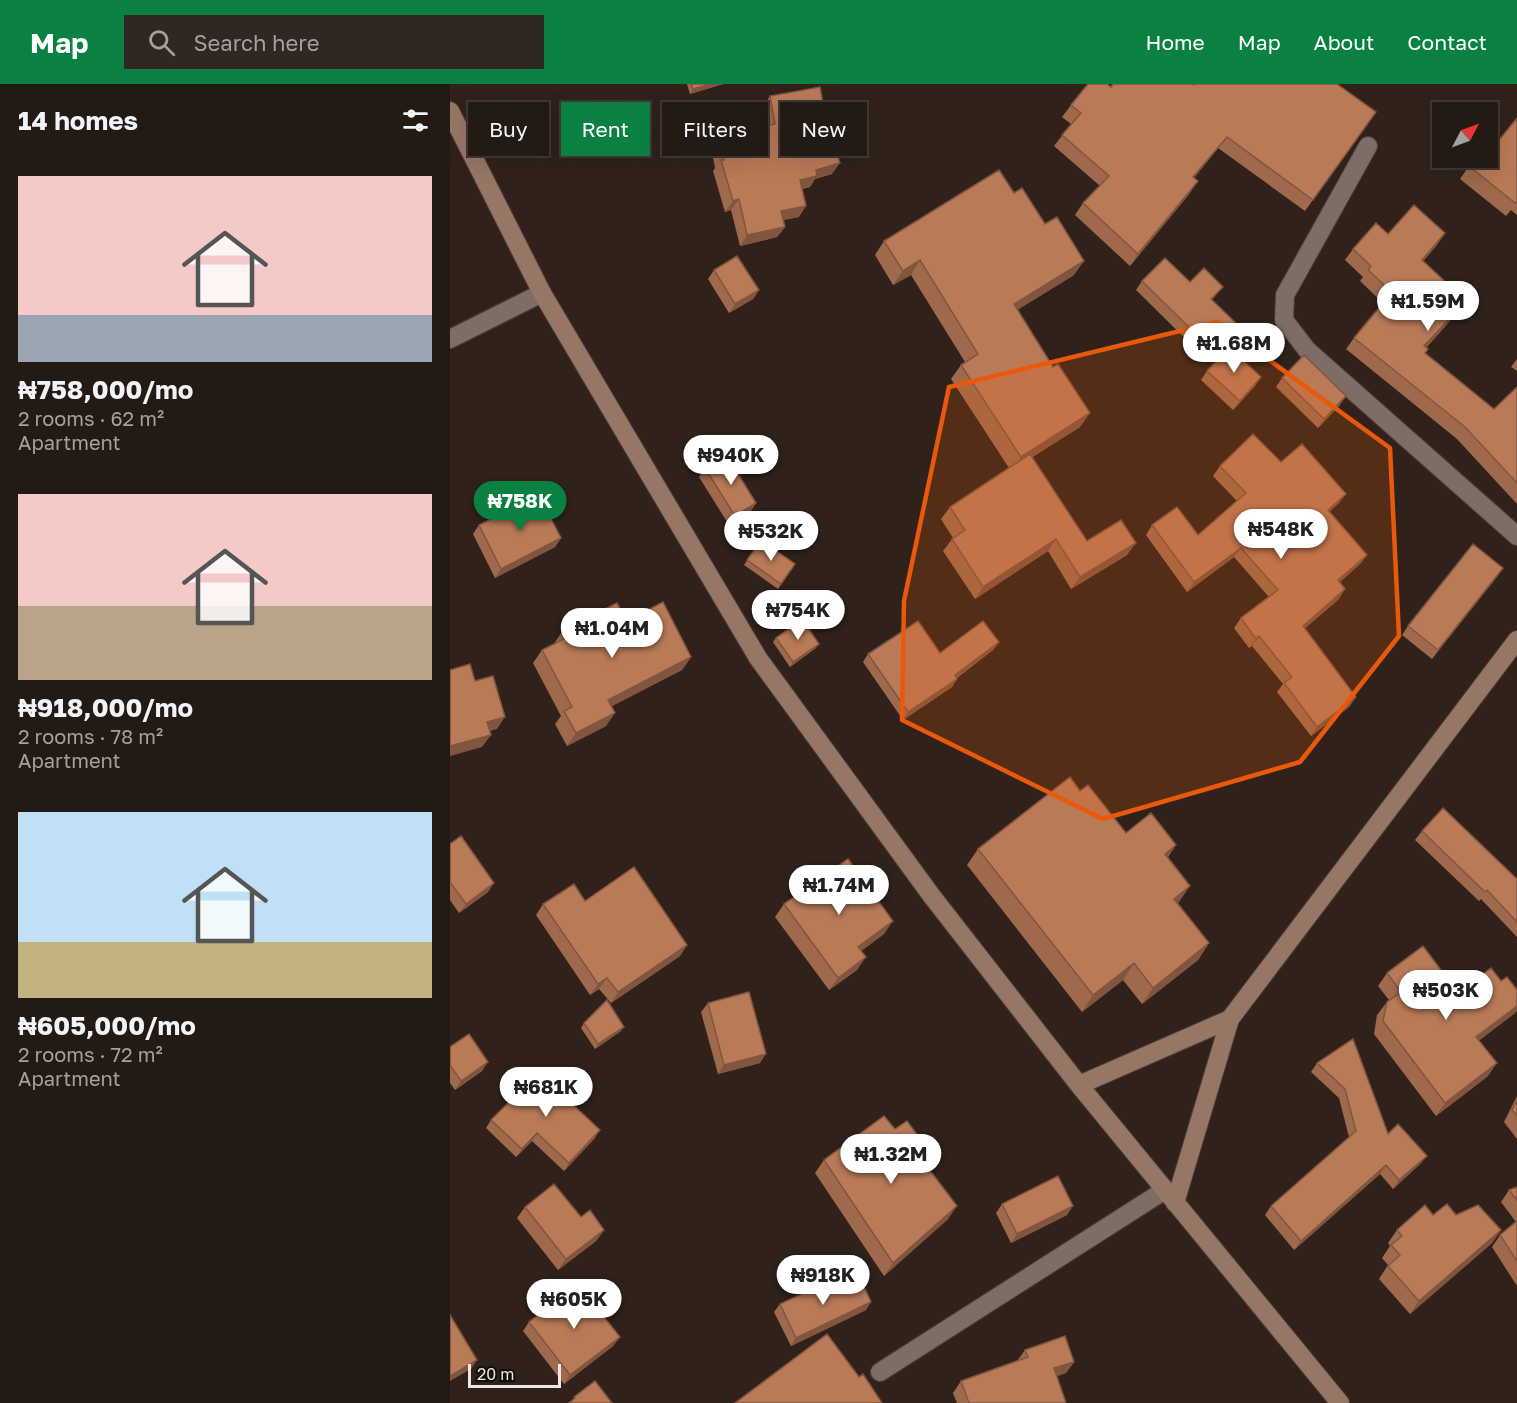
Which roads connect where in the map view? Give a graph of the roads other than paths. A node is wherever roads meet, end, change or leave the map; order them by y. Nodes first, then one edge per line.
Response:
1 (450, 111) edge
2 (1368, 146) edge
3 (542, 293) junction
4 (450, 339) edge
5 (1517, 536) edge
6 (1517, 640) edge
7 (1230, 1019) junction
8 (1080, 1085) junction
9 (1170, 1197) junction
10 (880, 1372) dead end
11 (1340, 1403) edge

1 - 3 street
2 - 5 street
3 - 4 street
3 - 8 street
6 - 7 street
7 - 8 street
7 - 9 street
8 - 9 street
9 - 10 street
9 - 11 street

